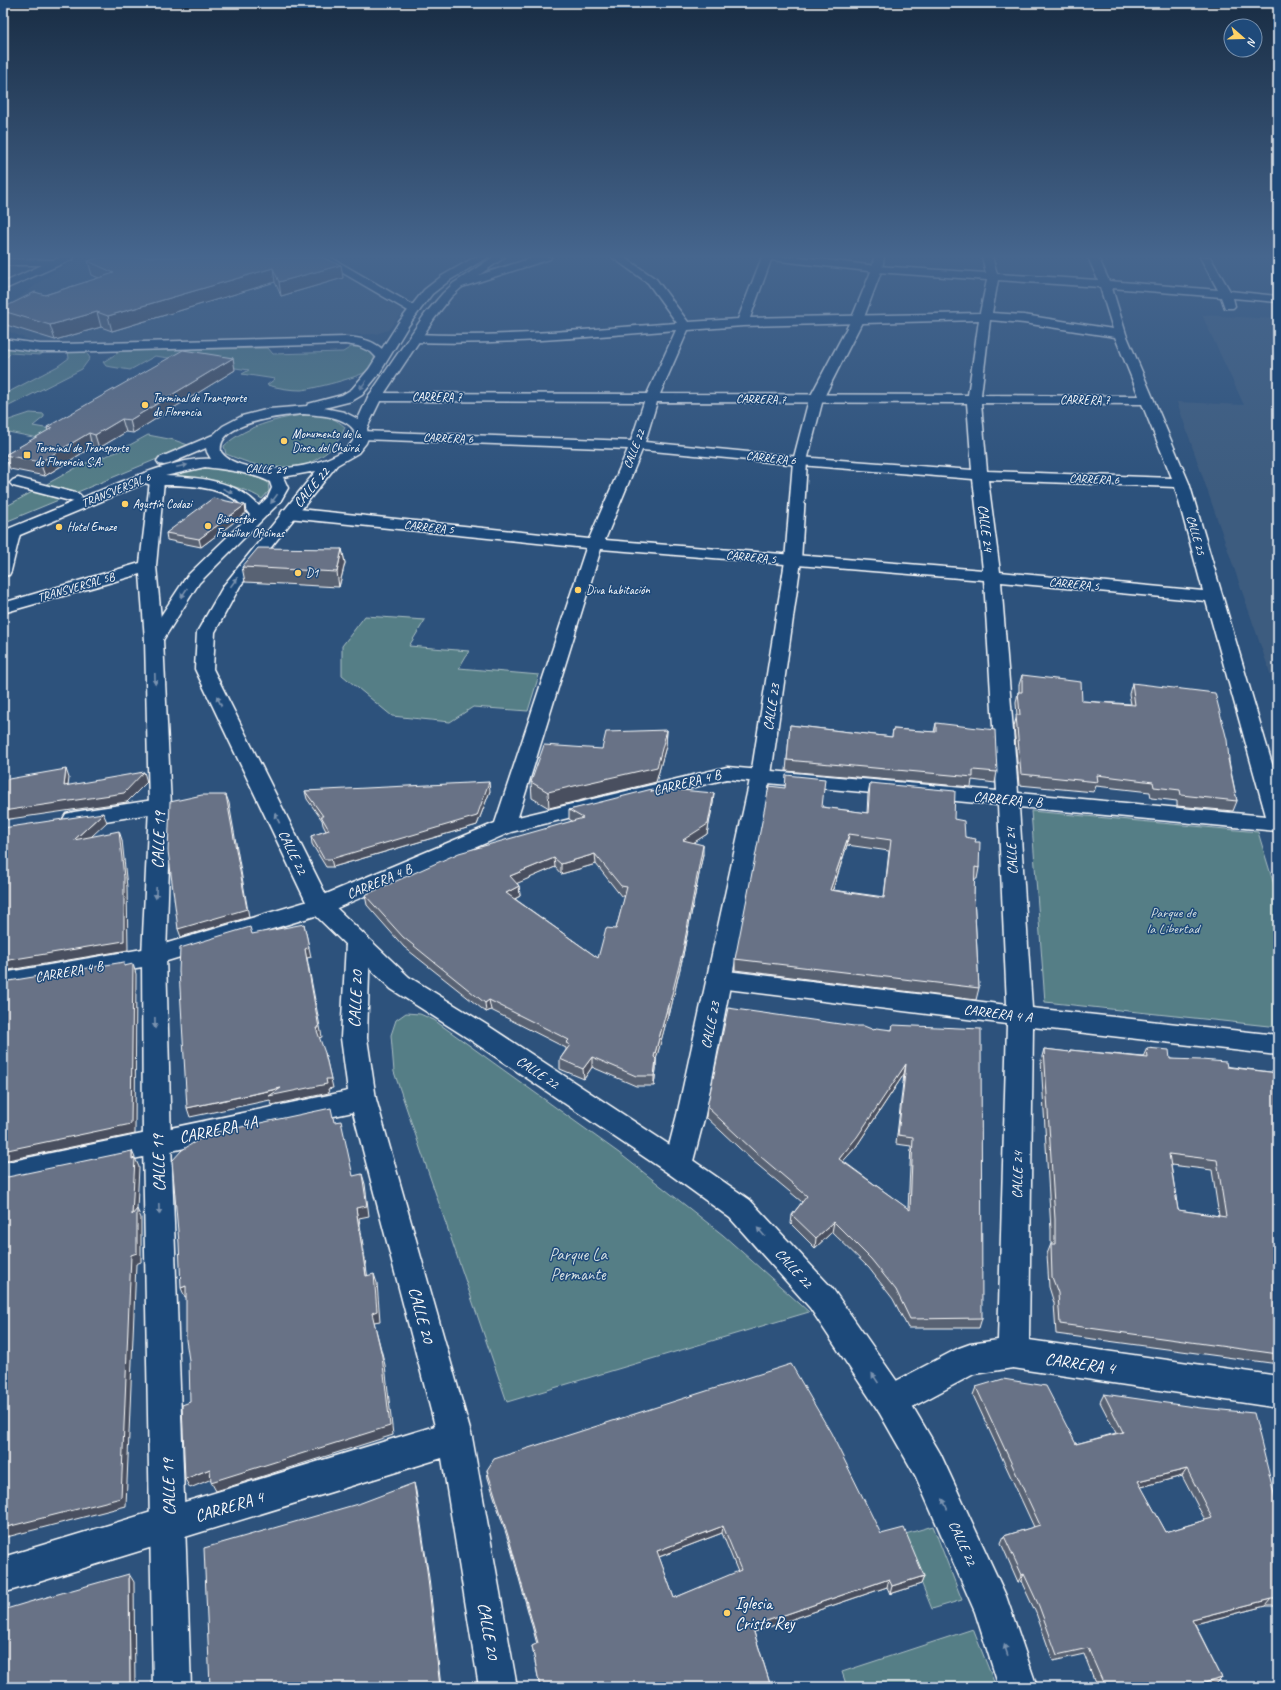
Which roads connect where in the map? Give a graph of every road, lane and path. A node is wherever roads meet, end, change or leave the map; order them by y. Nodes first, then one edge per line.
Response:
1 (396, 336) edge
2 (559, 336) edge
3 (679, 336) edge
4 (849, 336) edge
5 (982, 336) edge
6 (1121, 336) edge
7 (415, 338) joint
8 (5, 344) edge
9 (382, 356) junction
10 (375, 397) junction
11 (652, 397) junction
12 (816, 399) junction
13 (1146, 400) junction
14 (974, 401) junction
15 (301, 410) junction
16 (361, 431) junction
17 (216, 438) junction
18 (637, 445) junction
19 (344, 456) junction
20 (800, 461) junction
21 (233, 466) junction
22 (262, 472) junction
23 (980, 475) junction
24 (157, 481) junction
25 (134, 482) junction
26 (18, 483) dead end
27 (1181, 483) junction
28 (74, 497) junction
29 (289, 513) junction
30 (258, 515) junction
31 (6, 532) edge
32 (595, 544) junction
33 (794, 561) junction
34 (148, 566) junction
35 (3, 570) edge
36 (992, 576) junction
37 (1214, 597) junction
38 (3, 608) edge
39 (154, 640) junction
40 (761, 775) junction
41 (1008, 799) junction
42 (160, 806) junction
43 (1278, 820) edge
44 (58, 821) edge
45 (1278, 824) edge
46 (504, 827) junction
47 (320, 906) junction
48 (358, 943) junction
49 (154, 956) junction
50 (719, 979) junction
51 (3, 982) edge
52 (1020, 1016) junction
53 (1278, 1045) edge
54 (363, 1099) junction
55 (157, 1142) junction
56 (678, 1165) junction
57 (3, 1175) edge
58 (1013, 1353) junction
59 (1278, 1392) edge
60 (891, 1401) junction
61 (455, 1437) junction
62 (169, 1525) junction
63 (3, 1575) edge
64 (172, 1687) edge
65 (498, 1687) edge
66 (1018, 1687) edge

1 - 9 street
2 - 7 street
3 - 11 street, CALLE 22
4 - 12 street, CALLE 23
5 - 14 street, CALLE 24
6 - 13 street, CALLE 25
7 - 10 street, CALLE 21
8 - 9 street
9 -> 15 street
10 - 11 street, CARRERA 7
10 - 16 street, CALLE 21
11 - 12 street, CARRERA 7
11 - 18 street, CALLE 22
12 - 14 street, CARRERA 7
12 - 20 street, CALLE 23
13 - 14 street, CARRERA 7
13 - 27 street, CALLE 25
14 - 23 street, CALLE 24
15 - 16 street
15 - 17 street
16 - 18 street, CARRERA 6
16 - 19 street, CALLE 21
17 - 21 street, CALLE 21
17 - 28 street, TRANSVERSAL 6
18 - 20 street, CARRERA 6
18 - 32 street, CALLE 22
19 - 22 street, CALLE 21
19 - 29 street, CALLE 22
20 - 23 street, CARRERA 6
20 - 33 street, CALLE 23
21 - 22 street, CALLE 21
25 -> 21 street, TRANSVERSAL 6
22 -> 30 street
23 - 27 street, CARRERA 6
23 - 36 street, CALLE 24
24 - 25 street
24 -> 30 street
24 - 34 street, CALLE 19
25 - 31 street, TRANSVERSAL 6
26 - 28 street
27 - 37 street, CALLE 25
28 - 31 street, TRANSVERSAL 6
29 - 32 street, CARRERA 5
47 -> 29 street, CALLE 22
30 -> 39 street
31 - 35 street
32 - 33 street, CARRERA 5
32 - 46 street, CALLE 22
33 - 36 street, CARRERA 5
33 - 40 street, CALLE 23
34 - 38 street, TRANSVERSAL 5B
34 - 39 street, CALLE 19
36 - 37 street, CARRERA 5
36 - 41 street, CALLE 24
37 - 43 street, CALLE 25
39 -> 42 street, CALLE 19
40 - 41 street, CARRERA 4 B
40 - 46 street, CARRERA 4 B
40 - 50 street, CALLE 23
41 - 45 street, CARRERA 4 B
41 - 52 street, CALLE 24
42 - 44 street
42 -> 49 street, CALLE 19
46 - 47 street, CARRERA 4 B
47 - 48 street, CALLE 22
47 - 49 street, CARRERA 4 B
48 - 54 street, CALLE 20
48 - 56 street, CALLE 22
49 - 51 street, CARRERA 4 B
49 -> 55 street, CALLE 19
50 - 52 street, CARRERA 4 A
50 - 56 street, CALLE 23
52 - 53 street, CARRERA 4 A
52 - 58 street, CALLE 24
54 - 55 street, CARRERA 4A
54 - 61 street, CALLE 20
55 - 57 street, CARRERA 4A
55 -> 62 street, CALLE 19
60 -> 56 street, CALLE 22
58 - 59 street, CARRERA 4
58 - 60 street, CARRERA 4
66 -> 60 street, CALLE 22
61 - 62 street, CARRERA 4
61 - 65 street, CALLE 20
62 - 63 street, CARRERA 4
62 - 64 street, CALLE 19

